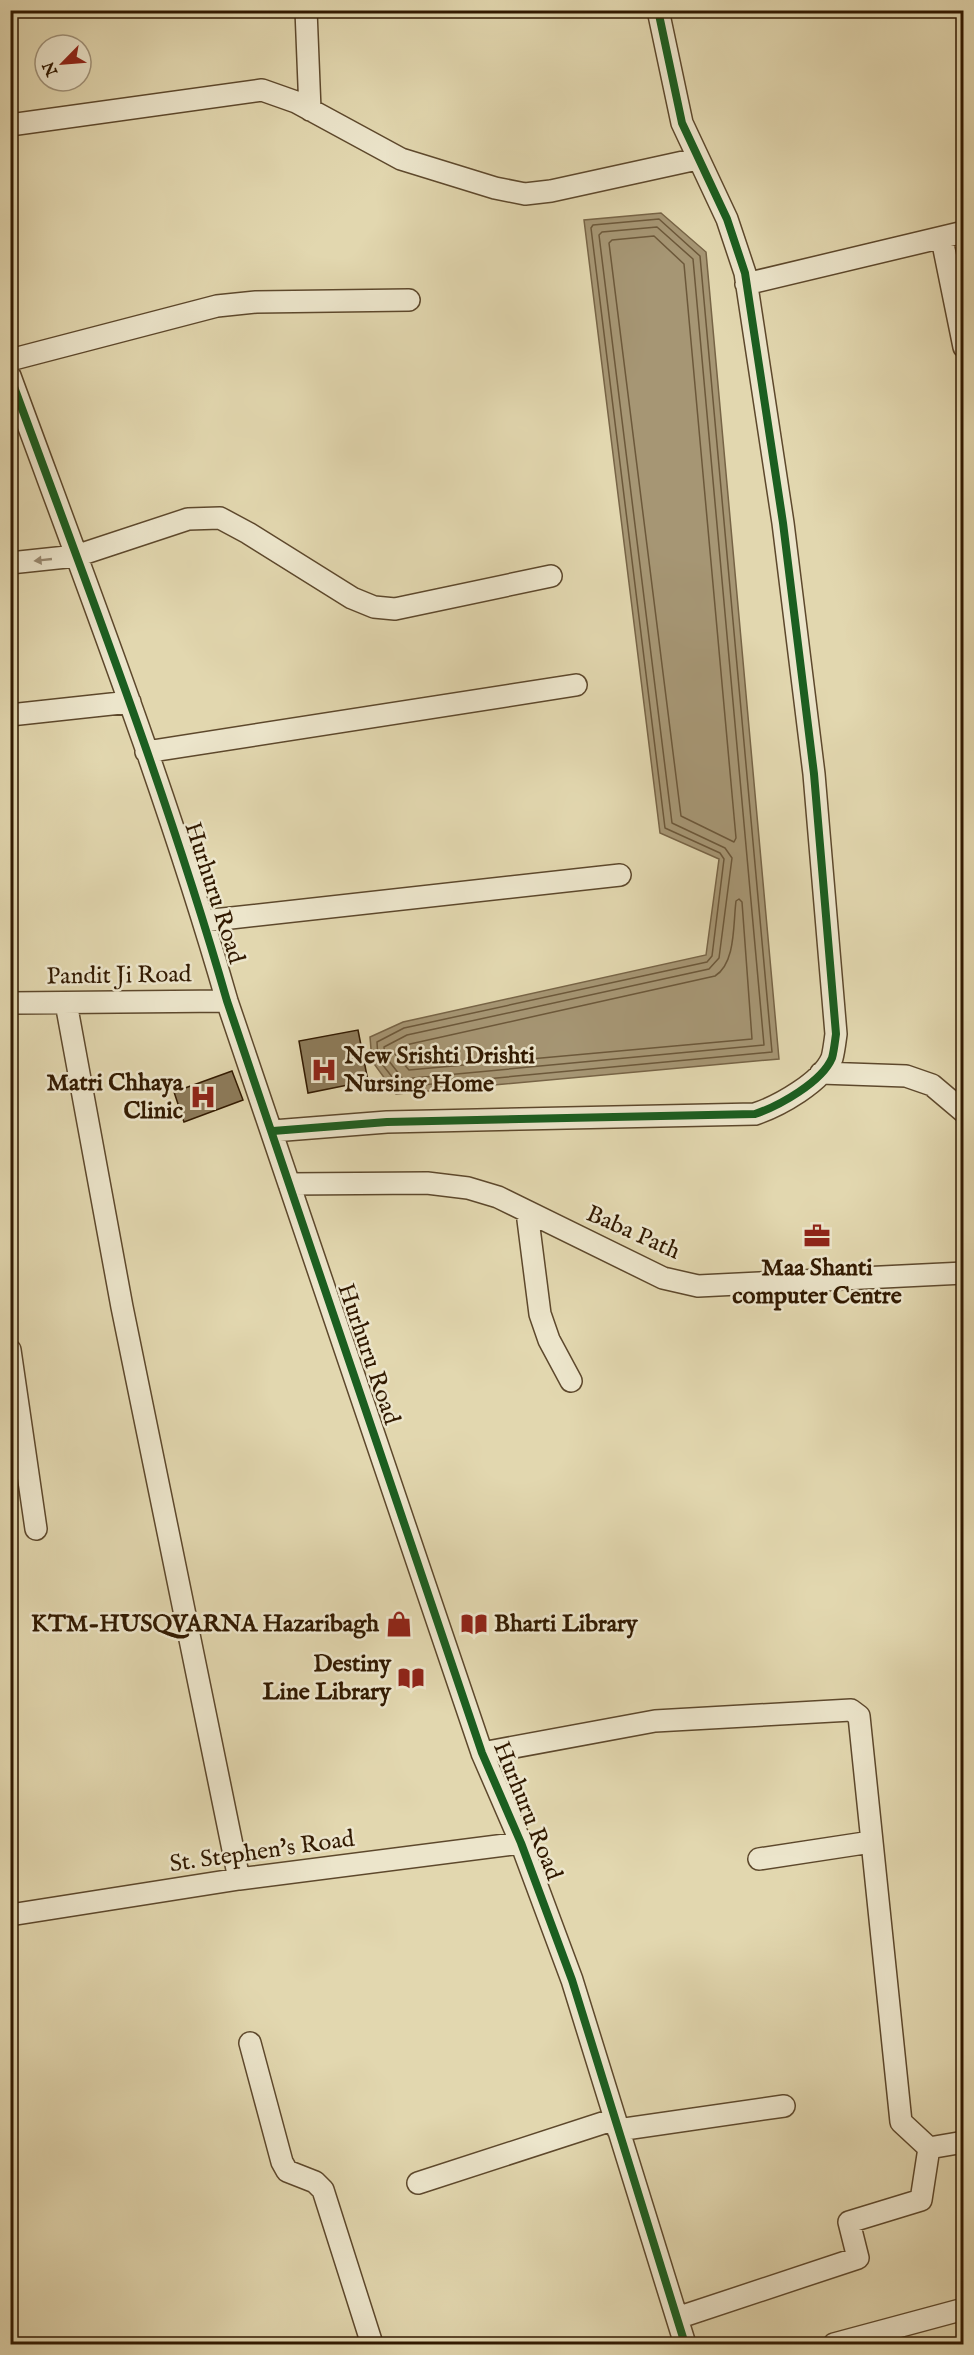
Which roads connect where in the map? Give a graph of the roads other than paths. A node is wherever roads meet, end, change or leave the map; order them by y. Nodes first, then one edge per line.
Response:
1 (306, 10) edge
2 (658, 10) edge
3 (310, 110) junction
4 (10, 125) edge
5 (697, 159) junction
6 (963, 232) edge
7 (942, 239) junction
8 (746, 284) junction
9 (409, 300) dead end
10 (963, 347) edge
11 (10, 360) edge
12 (10, 376) edge
13 (76, 556) junction
14 (10, 563) edge
15 (551, 576) dead end
16 (576, 685) dead end
17 (130, 702) junction
18 (10, 715) edge
19 (146, 752) junction
20 (620, 874) dead end
21 (204, 921) junction
22 (227, 1001) junction
23 (10, 1003) edge
24 (66, 1003) junction
25 (821, 1073) junction
26 (963, 1112) edge
27 (273, 1131) junction
28 (290, 1184) junction
29 (528, 1212) junction
30 (963, 1273) edge
31 (10, 1350) edge
32 (571, 1381) dead end
33 (36, 1529) dead end
34 (482, 1753) junction
35 (871, 1842) junction
36 (521, 1843) junction
37 (759, 1859) dead end
38 (239, 1879) junction
39 (10, 1915) edge
40 (250, 2043) dead end
41 (784, 2106) dead end
42 (617, 2125) junction
43 (963, 2142) edge
44 (929, 2148) junction
45 (418, 2183) dead end
46 (963, 2309) edge
47 (677, 2318) junction
48 (372, 2344) edge
49 (685, 2344) edge
50 (834, 2344) edge

1 - 3 street
2 - 5 street
3 - 4 street
3 - 5 street
5 - 8 street
6 - 7 street
7 - 8 street
7 - 10 street
8 - 25 street
9 - 11 street
12 - 13 street, Hurhuru Road
13 -> 14 street
13 - 15 street
13 - 17 street, Hurhuru Road
16 - 19 street
17 - 18 street
17 - 19 street, Hurhuru Road
19 - 21 street, Hurhuru Road
20 - 21 street
21 - 22 street, Hurhuru Road
22 - 24 street, Pandit Ji Road
22 - 27 street, Hurhuru Road
23 - 24 street, Pandit Ji Road
24 - 38 street
25 - 26 street
25 - 27 street
27 - 28 street, Hurhuru Road
28 - 29 street, Baba Path
28 - 34 street, Hurhuru Road
29 - 30 street, Baba Path
29 - 32 street
31 - 33 street
34 - 35 street
34 - 36 street, Hurhuru Road
35 - 37 street
35 - 44 street
36 - 38 street, St. Stephen's Road
36 - 42 street, Hurhuru Road
38 - 39 street, St. Stephen's Road
40 - 48 street
41 - 42 street
42 - 45 street
42 - 47 street, Hurhuru Road
43 - 44 street
44 - 47 street
46 - 50 street
47 - 49 street, Hurhuru Road

